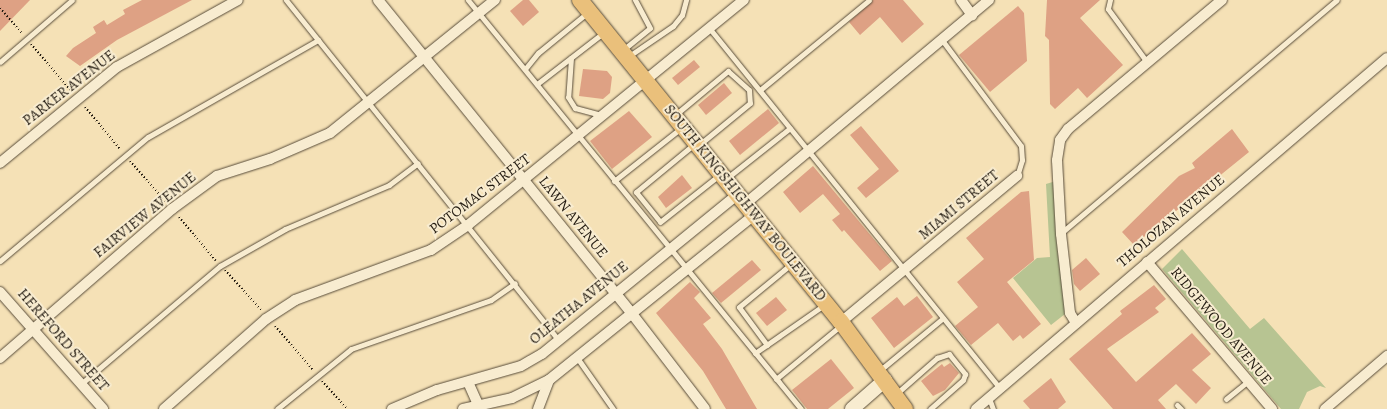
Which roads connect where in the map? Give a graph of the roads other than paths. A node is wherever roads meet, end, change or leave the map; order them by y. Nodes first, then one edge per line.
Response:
1 (72, 0) edge
2 (238, 0) edge
3 (286, 0) edge
4 (378, 0) edge
5 (468, 0) edge
6 (495, 0) edge
7 (635, 0) edge
8 (686, 0) edge
9 (744, 0) edge
10 (869, 0) edge
11 (961, 0) edge
12 (989, 0) edge
13 (1110, 0) edge
14 (1222, 0) edge
15 (1337, 0) edge
16 (585, 5) edge
17 (479, 13) junction
18 (972, 14) junction
19 (710, 29) junction
20 (606, 31) junction
21 (318, 40) junction
22 (942, 40) junction
23 (624, 54) junction
24 (425, 57) junction
25 (571, 58) junction
26 (1387, 58) edge
27 (0, 62) edge
28 (1147, 62) junction
29 (525, 70) junction
30 (646, 82) junction
31 (537, 84) junction
32 (760, 90) junction
33 (370, 102) junction
34 (604, 116) junction
35 (678, 121) junction
36 (790, 128) junction
37 (579, 137) junction
38 (697, 144) junction
39 (809, 152) junction
40 (0, 162) edge
41 (418, 163) junction
42 (1017, 176) joint
43 (723, 177) junction
44 (524, 180) junction
45 (614, 181) junction
46 (746, 205) junction
47 (468, 225) junction
48 (1061, 234) junction
49 (670, 249) junction
50 (0, 261) edge
51 (1147, 262) junction
52 (793, 263) junction
53 (687, 271) junction
54 (905, 271) junction
55 (515, 283) junction
56 (0, 292) edge
57 (615, 294) junction
58 (826, 303) junction
59 (633, 315) junction
60 (943, 318) junction
61 (1076, 323) junction
62 (842, 324) junction
63 (34, 330) junction
64 (559, 341) junction
65 (767, 345) junction
66 (754, 353) junction
67 (1387, 356) edge
68 (0, 358) edge
69 (578, 359) junction
70 (882, 376) junction
71 (776, 379) junction
72 (550, 380) junction
73 (1248, 381) junction
74 (468, 382) junction
75 (82, 384) junction
76 (1000, 388) junction
77 (895, 394) junction
78 (989, 398) junction
79 (1226, 399) dead end
80 (103, 409) edge
81 (164, 409) edge
82 (277, 409) edge
83 (392, 409) edge
84 (464, 409) edge
85 (479, 409) edge
86 (538, 409) edge
87 (613, 409) edge
88 (704, 409) edge
89 (800, 409) edge
90 (852, 409) edge
91 (905, 409) edge
92 (930, 409) edge
93 (976, 409) edge
94 (993, 409) edge
95 (1272, 409) edge
96 (1325, 409) edge

1 - 27 lane
2 - 40 street, PARKER AVENUE
3 - 21 lane
4 - 24 street, LAWN AVENUE
5 - 17 lane
6 - 17 street, FAIRVIEW AVENUE
7 - 23 lane
8 - 23 lane
9 - 19 street, POTOMAC STREET
10 - 32 lane
11 - 18 street
12 - 18 street, OLEATHA AVENUE
13 - 28 lane
14 - 28 street
15 - 48 lane
16 - 20 main road, SOUTH KINGSHIGHWAY BOULEVARD
16 - 29 lane
17 - 24 street, FAIRVIEW AVENUE
17 - 29 lane
18 - 22 street, OLEATHA AVENUE
19 - 30 street, POTOMAC STREET
19 - 32 lane
20 - 23 main road, SOUTH KINGSHIGHWAY BOULEVARD
20 - 25 lane
21 - 33 lane
21 - 50 lane
22 - 39 street, OLEATHA AVENUE
22 - 42 lane, MIAMI STREET
23 - 30 main road, SOUTH KINGSHIGHWAY BOULEVARD
24 - 33 street, FAIRVIEW AVENUE
24 - 44 street, LAWN AVENUE
25 - 31 lane
25 - 34 lane
26 - 51 street, THOLOZAN AVENUE
28 - 48 street
29 - 31 lane
30 - 34 street, POTOMAC STREET
30 - 35 main road, SOUTH KINGSHIGHWAY BOULEVARD
31 - 37 lane
32 - 36 lane
33 - 41 lane
33 - 63 street, FAIRVIEW AVENUE
34 - 37 street, POTOMAC STREET
35 - 38 main road, SOUTH KINGSHIGHWAY BOULEVARD
35 - 38 lane
35 - 45 lane
36 - 39 lane
36 - 43 lane
37 - 44 street, POTOMAC STREET
37 - 45 lane
38 - 43 main road, SOUTH KINGSHIGHWAY BOULEVARD
38 - 43 lane
39 - 46 street, OLEATHA AVENUE
39 - 54 lane
41 - 47 lane
41 - 75 lane
42 - 54 street, MIAMI STREET
43 - 46 main road, SOUTH KINGSHIGHWAY BOULEVARD
44 - 47 street, POTOMAC STREET
44 - 57 street, LAWN AVENUE
45 - 49 lane
46 - 49 street, OLEATHA AVENUE
46 - 52 main road, SOUTH KINGSHIGHWAY BOULEVARD
46 - 53 street, OLEATHA AVENUE
47 - 55 lane
47 - 81 street, POTOMAC STREET
48 - 61 street
49 - 53 lane
49 - 57 street, OLEATHA AVENUE
51 - 61 street, THOLOZAN AVENUE
51 - 73 street, RIDGEWOOD AVENUE
52 - 58 main road, SOUTH KINGSHIGHWAY BOULEVARD
52 - 65 lane
53 - 59 street, OLEATHA AVENUE
53 - 66 lane
54 - 60 lane
54 - 62 street, MIAMI STREET
55 - 64 lane
55 - 82 lane
56 - 63 street, HEREFORD STREET
57 - 59 street, LAWN AVENUE
57 - 64 street, OLEATHA AVENUE
58 - 62 main road, SOUTH KINGSHIGHWAY BOULEVARD
58 - 65 lane
59 - 69 street, OLEATHA AVENUE
59 - 88 street, LAWN AVENUE
60 - 70 lane
60 - 76 lane
61 - 76 street, THOLOZAN AVENUE
62 - 70 main road, SOUTH KINGSHIGHWAY BOULEVARD
62 - 71 lane
63 - 68 street, FAIRVIEW AVENUE
63 - 75 street, HEREFORD STREET
64 - 74 street, OLEATHA AVENUE
65 - 66 lane
66 - 71 lane
67 - 96 street
69 - 72 street, OLEATHA AVENUE
69 - 87 lane
70 - 77 main road, SOUTH KINGSHIGHWAY BOULEVARD
70 - 90 street
71 - 89 lane
72 - 85 street, OLEATHA AVENUE
72 - 86 street
73 - 79 lane
73 - 95 street, RIDGEWOOD AVENUE
74 - 83 street, OLEATHA AVENUE
74 - 85 street
75 - 80 street, HEREFORD STREET
76 - 78 street, THOLOZAN AVENUE
77 - 91 main road, SOUTH KINGSHIGHWAY BOULEVARD
77 - 92 lane
78 - 93 street, THOLOZAN AVENUE
78 - 94 lane
84 - 85 street, OLEATHA AVENUE

